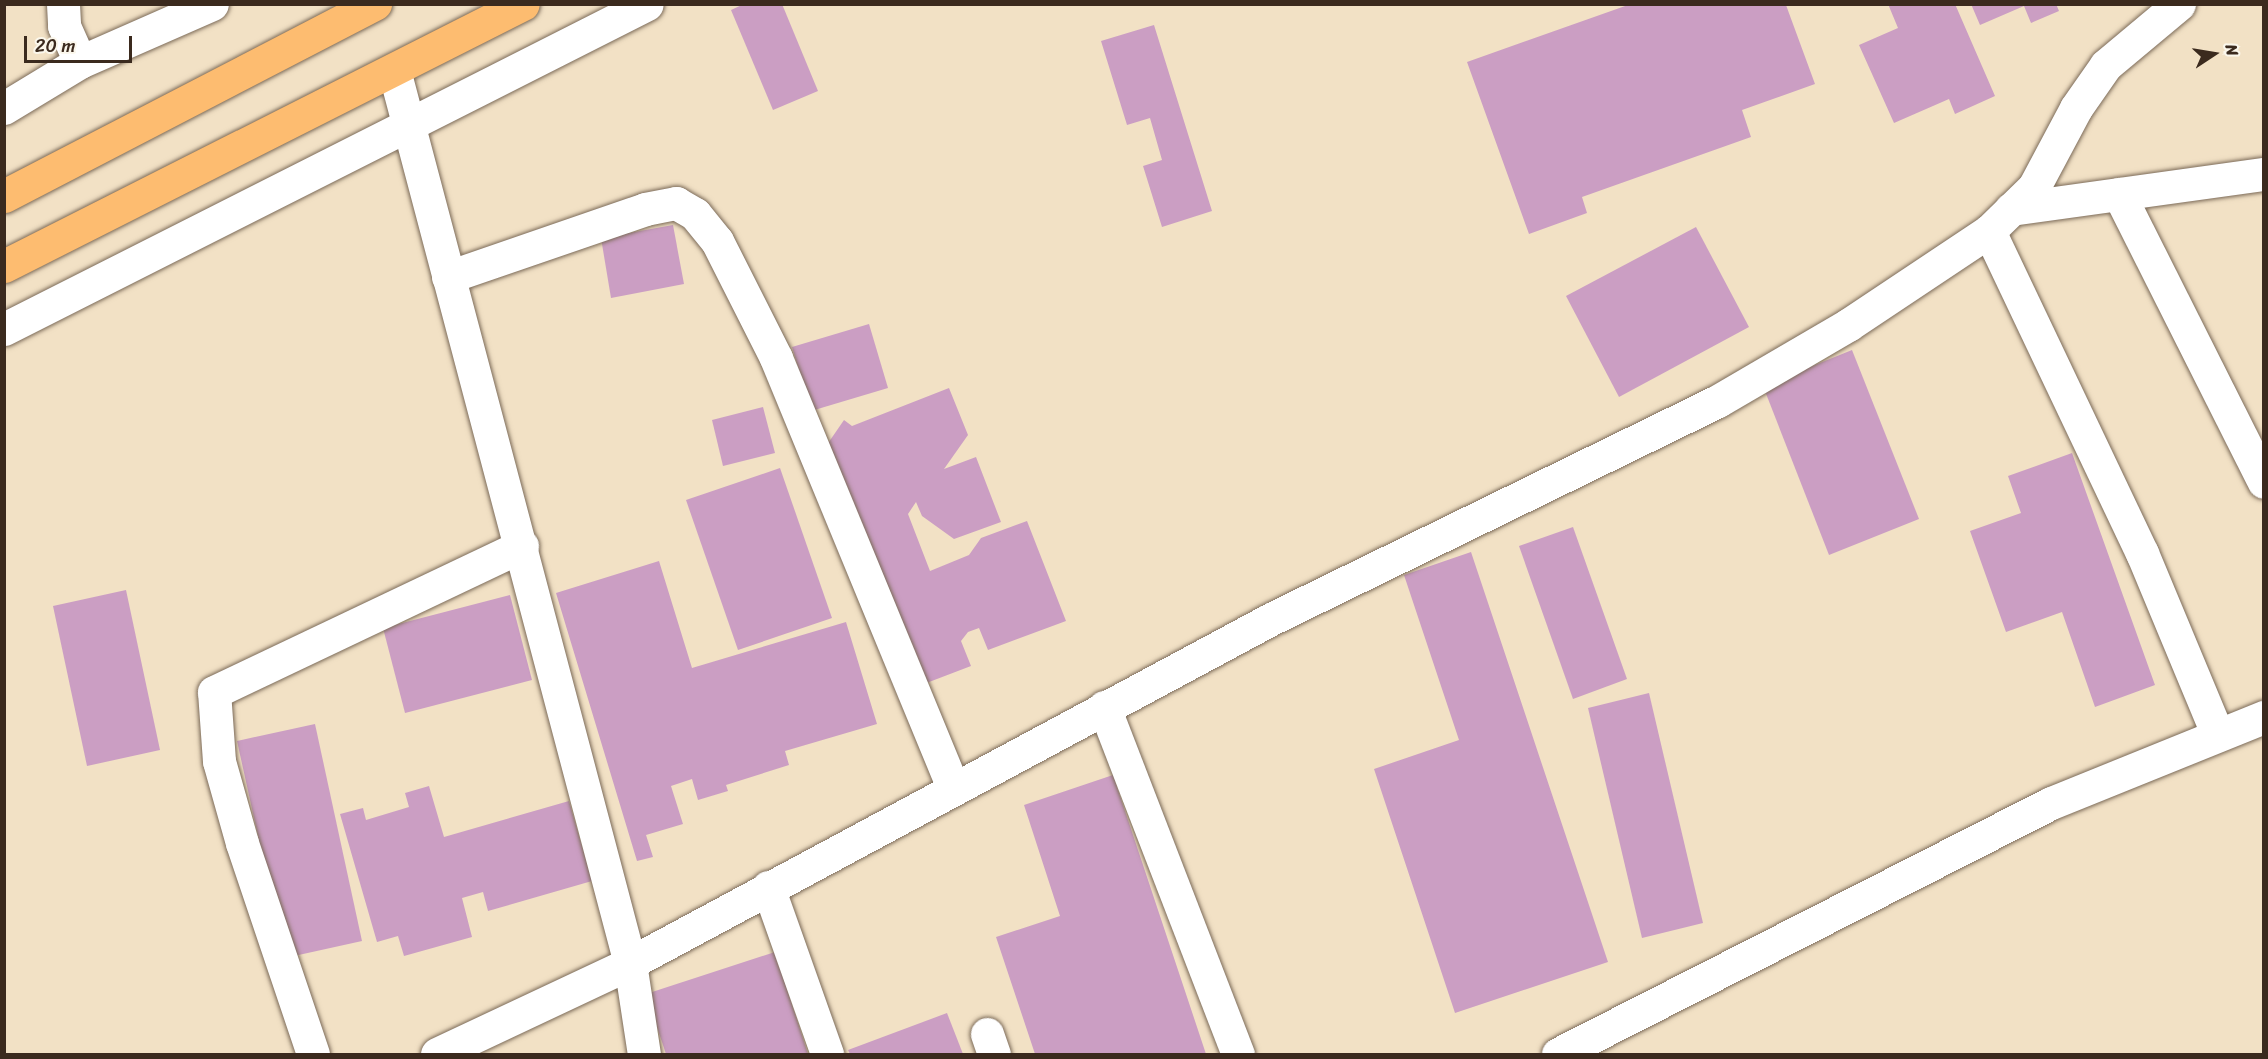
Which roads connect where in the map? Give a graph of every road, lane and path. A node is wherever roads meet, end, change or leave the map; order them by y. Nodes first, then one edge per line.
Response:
1 (63, 4) edge
2 (375, 4) edge
3 (524, 4) edge
4 (647, 4) edge
5 (2179, 4) edge
6 (207, 6) edge
7 (80, 62) junction
8 (394, 70) junction
9 (4, 108) edge
10 (406, 125) junction
11 (2264, 174) edge
12 (10, 187) edge
13 (2119, 194) junction
14 (2000, 220) junction
15 (4, 266) edge
16 (448, 277) junction
17 (4, 329) edge
18 (2264, 482) edge
19 (522, 546) junction
20 (1104, 707) junction
21 (2264, 717) edge
22 (2217, 734) junction
23 (953, 787) junction
24 (768, 887) junction
25 (630, 963) junction
26 (313, 1054) edge
27 (437, 1054) edge
28 (644, 1054) edge
29 (827, 1054) edge
30 (1238, 1054) edge
31 (1558, 1054) edge

1 - 7 street
2 - 12 highway
3 - 8 highway
4 - 10 street
5 - 14 street
6 - 7 street
7 - 9 street
8 - 10 street
8 - 15 highway
10 - 16 street
10 - 17 street
11 - 13 street
13 - 14 street
13 - 18 street
14 - 20 street
14 - 22 street
16 - 19 street
16 - 23 street
19 - 25 street
19 - 26 street
20 - 23 street
20 - 30 street
21 - 22 street
22 - 31 street
23 - 24 street
24 - 25 street
24 - 29 street
25 - 27 street
25 - 28 street

